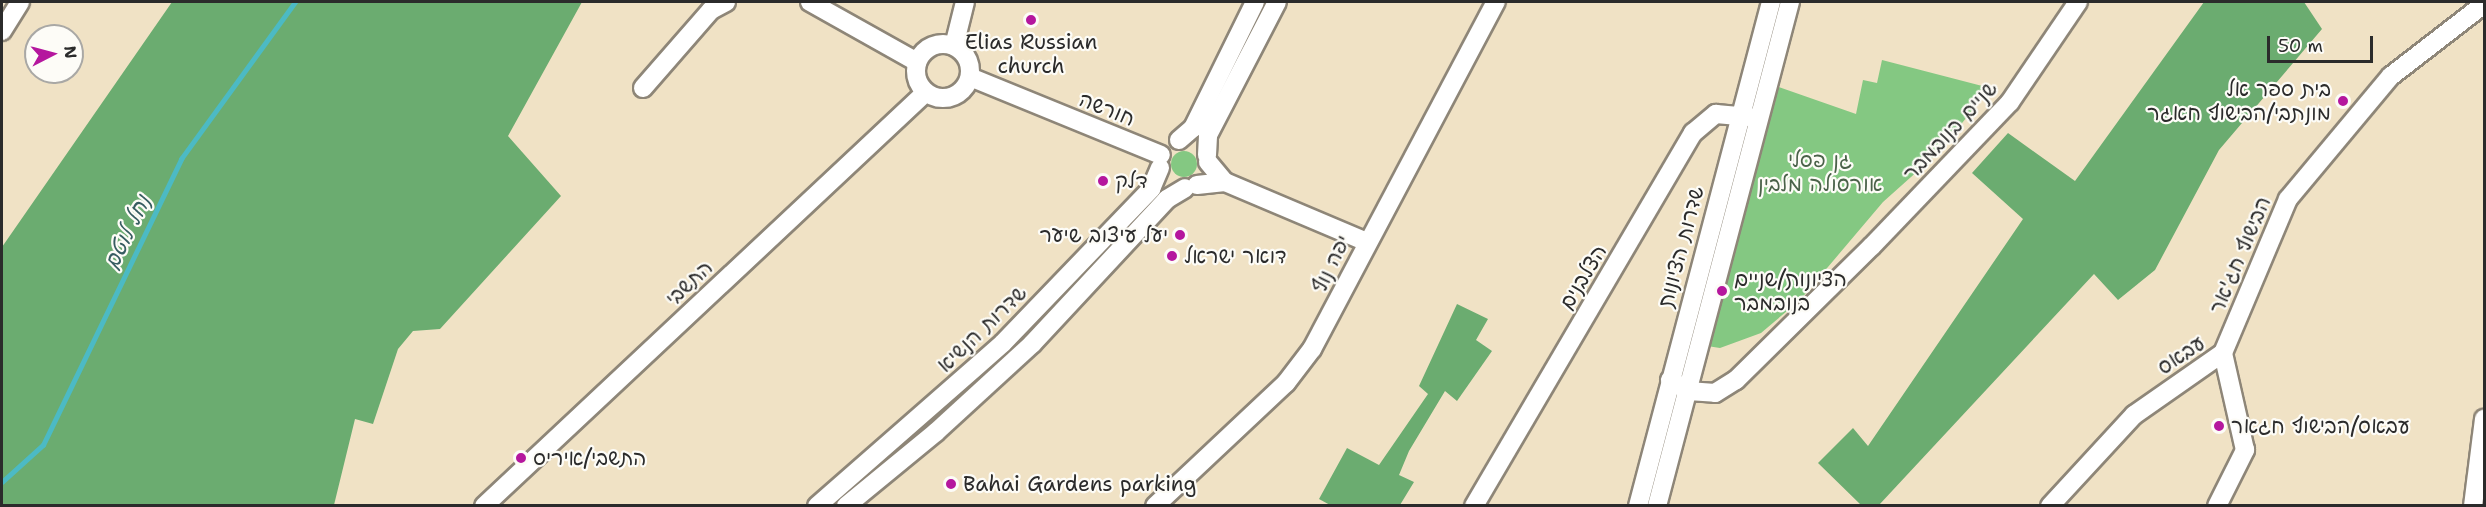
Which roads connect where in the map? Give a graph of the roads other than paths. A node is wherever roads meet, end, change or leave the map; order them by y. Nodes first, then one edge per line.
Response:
1 (20, 2) edge
2 (726, 2) edge
3 (810, 2) edge
4 (965, 2) edge
5 (1255, 2) edge
6 (1277, 2) edge
7 (1496, 2) edge
8 (1771, 2) edge
9 (1790, 2) edge
10 (2078, 2) edge
11 (2484, 4) edge
12 (2, 31) edge
13 (954, 46) junction
14 (917, 62) junction
15 (970, 77) junction
16 (643, 88) dead end
17 (925, 93) junction
18 (1749, 116) junction
19 (1179, 140) junction
20 (1208, 159) junction
21 (1160, 162) junction
22 (1225, 182) junction
23 (1191, 187) junction
24 (1367, 242) junction
25 (2223, 353) junction
26 (1670, 380) junction
27 (1690, 385) junction
28 (2484, 419) edge
29 (484, 506) edge
30 (817, 506) edge
31 (846, 506) edge
32 (1155, 506) edge
33 (1474, 506) edge
34 (1638, 506) edge
35 (1657, 506) edge
36 (2050, 506) edge
37 (2217, 506) edge
38 (2473, 506) edge

1 - 12 street
2 - 16 street
3 - 14 street
4 - 13 street
5 - 19 street
6 - 20 street
7 - 24 street, יפה נוף
8 - 18 street, שדרות הציונות
9 - 18 street, שדרות הציונות
10 - 27 street, שניים בנובמבר
11 - 25 street, הבישוף חג'אר
13 - 14 street
13 - 15 street
14 - 17 street
15 - 17 street
15 - 21 street, חורשה
17 - 29 street, התשבי
18 - 26 street, שדרות הציונות
18 - 27 street, שדרות הציונות
18 - 33 street, הצלבנים
19 - 20 street
19 - 21 street
20 - 22 street
20 - 23 street
21 - 23 street
21 - 30 street, שדרות הנשיא
22 - 23 street
22 - 24 street
23 - 31 street, שדרות הנשיא
24 - 32 street, יפה נוף
25 - 36 street, עבאס
25 - 37 street, עבאס
26 - 27 street, שניים בנובמבר
26 - 34 street, שדרות הציונות
27 - 35 street, שדרות הציונות
28 - 38 street

